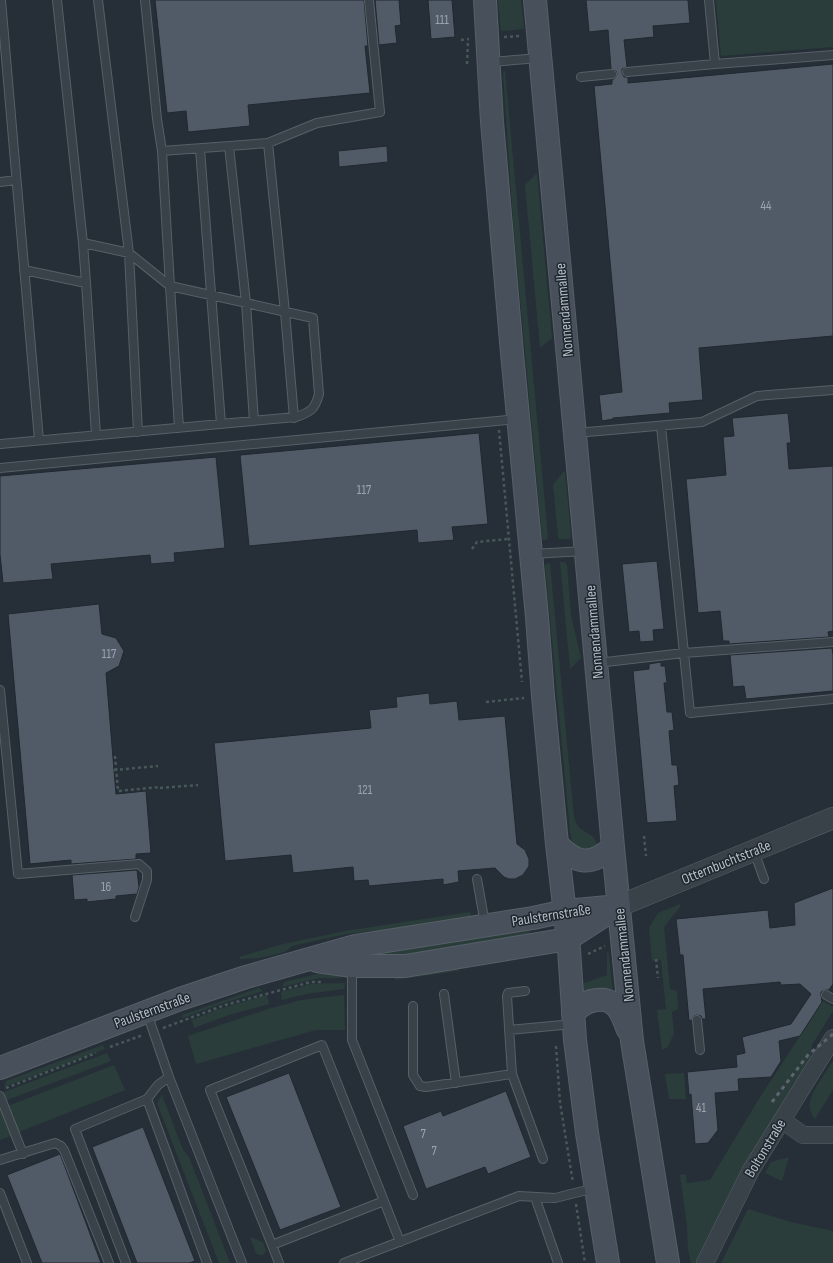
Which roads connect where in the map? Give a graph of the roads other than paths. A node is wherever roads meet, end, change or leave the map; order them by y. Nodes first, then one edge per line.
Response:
1 (1, 0) edge
2 (56, 0) edge
3 (98, 0) edge
4 (145, 0) edge
5 (369, 0) edge
6 (485, 0) edge
7 (535, 0) edge
8 (709, 0) edge
9 (833, 55) edge
10 (541, 58) junction
11 (489, 62) junction
12 (715, 64) junction
13 (627, 72) dead end
14 (612, 74) dead end
15 (581, 77) dead end
16 (268, 143) junction
17 (229, 146) junction
18 (200, 149) junction
19 (162, 151) junction
20 (16, 180) junction
21 (0, 182) edge
22 (82, 243) junction
23 (128, 253) junction
24 (24, 270) junction
25 (86, 283) junction
26 (170, 286) junction
27 (211, 296) junction
28 (246, 303) junction
29 (285, 312) junction
30 (833, 390) edge
31 (294, 418) junction
32 (508, 420) junction
33 (254, 421) junction
34 (221, 424) junction
35 (661, 426) junction
36 (179, 428) junction
37 (138, 432) junction
38 (576, 433) junction
39 (96, 435) junction
40 (39, 440) junction
41 (0, 444) edge
42 (0, 468) edge
43 (587, 551) junction
44 (531, 554) junction
45 (833, 642) edge
46 (684, 653) junction
47 (597, 663) junction
48 (0, 690) edge
49 (833, 699) edge
50 (833, 818) edge
51 (557, 844) junction
52 (613, 847) junction
53 (754, 851) junction
54 (764, 879) dead end
55 (477, 880) dead end
56 (619, 906) junction
57 (565, 911) junction
58 (135, 917) dead end
59 (485, 926) junction
60 (568, 939) junction
61 (307, 960) junction
62 (352, 966) junction
63 (524, 991) dead end
64 (444, 994) dead end
65 (413, 1006) dead end
66 (697, 1020) dead end
67 (568, 1021) junction
68 (150, 1022) junction
69 (509, 1030) junction
70 (832, 1040) edge
71 (632, 1041) junction
72 (700, 1050) dead end
73 (0, 1068) edge
74 (512, 1074) junction
75 (169, 1077) junction
76 (456, 1083) junction
77 (0, 1096) edge
78 (147, 1099) junction
79 (782, 1120) junction
80 (833, 1135) edge
81 (23, 1154) junction
82 (544, 1159) dead end
83 (0, 1160) edge
84 (596, 1188) junction
85 (0, 1193) edge
86 (413, 1195) dead end
87 (535, 1197) junction
88 (384, 1201) junction
89 (400, 1242) junction
90 (272, 1245) junction
91 (26, 1263) edge
92 (109, 1263) edge
93 (126, 1263) edge
94 (207, 1263) edge
95 (242, 1263) edge
96 (279, 1263) edge
97 (344, 1263) edge
98 (558, 1263) edge
99 (608, 1263) edge
100 (668, 1263) edge
101 (705, 1263) edge

1 - 20 lane
2 - 22 lane
3 - 23 lane
4 - 19 lane
5 - 16 lane
6 - 11 main road
7 - 10 main road, Nonnendammallee
8 - 12 lane
9 - 12 lane
10 - 11 lane
10 - 38 main road, Nonnendammallee
11 - 32 main road
12 - 13 lane
14 - 15 lane
16 - 17 lane
16 - 29 lane
17 - 18 lane
17 - 28 lane
18 - 19 lane
18 - 27 lane
19 - 26 lane
20 - 21 lane
20 - 24 lane
22 - 23 lane
22 - 25 lane
23 - 26 lane
23 - 37 lane
24 - 25 lane
24 - 40 lane
25 - 39 lane
26 - 27 lane
26 - 36 lane
27 - 28 lane
27 - 34 lane
28 - 29 lane
28 - 33 lane
29 - 31 lane
29 - 31 lane
30 - 35 lane
31 - 33 lane
32 - 42 lane
32 - 44 main road
33 - 34 lane
34 - 36 lane
35 - 38 lane
35 - 46 lane
36 - 37 lane
37 - 39 lane
38 - 43 main road, Nonnendammallee
39 - 40 lane
40 - 41 lane
43 - 44 lane
43 - 47 main road, Nonnendammallee
44 - 51 main road
45 - 46 lane
46 - 47 lane
46 - 49 lane
47 - 52 main road, Nonnendammallee
48 - 58 lane
50 - 53 street, Otternbuchtstraße
51 - 52 main road
51 - 57 main road
52 - 56 main road, Nonnendammallee
53 - 54 lane
53 - 56 street, Otternbuchtstraße
55 - 59 lane
56 - 57 main road, Paulsternstraße
56 - 60 main road, Paulsternstraße
56 - 71 main road, Nonnendammallee
57 - 59 main road, Paulsternstraße
57 - 60 main road
59 - 61 main road, Paulsternstraße
60 - 62 main road, Paulsternstraße
60 - 67 main road
61 - 62 main road, Paulsternstraße
61 - 68 main road, Paulsternstraße
62 - 86 lane
63 - 69 lane
64 - 76 lane
65 - 76 lane
66 - 72 lane
67 - 69 lane
67 - 71 main road
67 - 84 main road
68 - 73 main road, Paulsternstraße
68 - 75 lane
69 - 74 lane
70 - 79 street, Boltonstraße
71 - 100 main road, Nonnendammallee
74 - 76 lane
74 - 82 lane
75 - 78 lane
75 - 95 lane
77 - 81 lane
78 - 93 lane
78 - 94 lane
79 - 80 street
79 - 101 street, Boltonstraße
81 - 83 lane
81 - 92 lane
84 - 87 lane
84 - 99 main road
85 - 91 lane
87 - 89 lane
87 - 98 lane
88 - 89 lane
88 - 90 lane
88 - 90 lane
89 - 97 lane
90 - 96 lane

